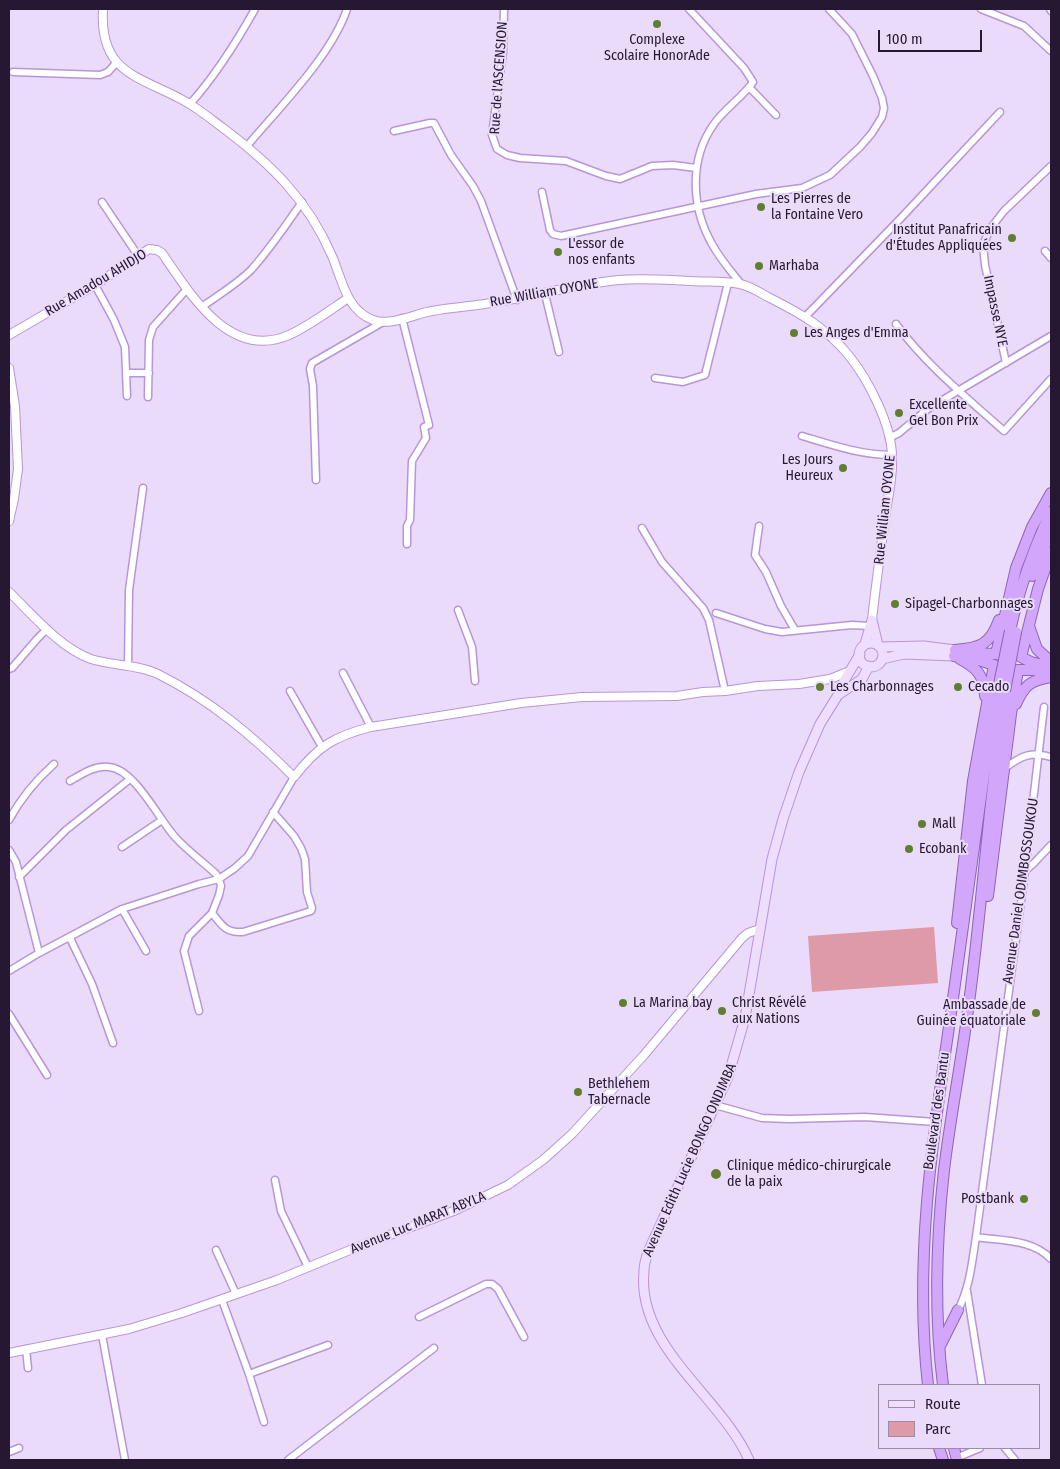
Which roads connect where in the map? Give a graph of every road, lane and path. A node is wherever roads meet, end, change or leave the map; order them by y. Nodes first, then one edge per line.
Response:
1 (103, 9) edge
2 (255, 9) edge
3 (347, 9) edge
4 (504, 9) edge
5 (688, 9) edge
6 (829, 9) edge
7 (981, 9) edge
8 (1051, 51) edge
9 (116, 63) junction
10 (13, 72) dead end
11 (749, 87) junction
12 (190, 104) junction
13 (1000, 112) dead end
14 (776, 115) dead end
15 (394, 131) dead end
16 (247, 146) junction
17 (1051, 166) edge
18 (696, 168) junction
19 (542, 192) dead end
20 (102, 202) dead end
21 (302, 202) junction
22 (698, 206) junction
23 (1046, 251) dead end
24 (139, 257) junction
25 (1051, 258) edge
26 (728, 283) junction
27 (742, 284) junction
28 (95, 285) junction
29 (186, 289) junction
30 (545, 294) junction
31 (348, 298) junction
32 (517, 300) junction
33 (202, 307) junction
34 (805, 317) junction
35 (402, 318) junction
36 (383, 322) junction
37 (896, 324) dead end
38 (9, 334) edge
39 (1051, 336) edge
40 (559, 352) dead end
41 (1006, 363) junction
42 (9, 368) edge
43 (127, 373) junction
44 (149, 373) junction
45 (655, 378) dead end
46 (1051, 379) edge
47 (958, 390) junction
48 (127, 396) dead end
49 (148, 397) dead end
50 (802, 436) dead end
51 (890, 438) junction
52 (892, 455) junction
53 (316, 480) dead end
54 (143, 488) dead end
55 (1051, 493) edge
56 (1051, 512) edge
57 (9, 521) edge
58 (758, 526) dead end
59 (642, 528) dead end
60 (1051, 530) edge
61 (406, 544) dead end
62 (1051, 552) edge
63 (1010, 591) junction
64 (9, 592) edge
65 (458, 610) dead end
66 (716, 612) dead end
67 (871, 623) junction
68 (1029, 626) junction
69 (47, 629) junction
70 (795, 630) junction
71 (1013, 631) junction
72 (865, 644) junction
73 (879, 646) junction
74 (955, 653) junction
75 (860, 654) junction
76 (996, 654) junction
77 (1021, 656) junction
78 (882, 659) junction
79 (1051, 662) edge
80 (994, 665) junction
81 (128, 666) junction
82 (869, 666) junction
83 (1051, 667) edge
84 (9, 669) edge
85 (850, 670) junction
86 (1018, 670) junction
87 (343, 673) dead end
88 (1051, 673) edge
89 (1051, 677) edge
90 (475, 681) dead end
91 (1002, 690) junction
92 (726, 691) junction
93 (290, 692) dead end
94 (838, 695) junction
95 (1044, 707) dead end
96 (985, 713) junction
97 (1011, 714) junction
98 (371, 727) junction
99 (322, 747) junction
100 (1039, 753) junction
101 (1051, 757) edge
102 (54, 764) dead end
103 (1005, 768) junction
104 (294, 777) junction
105 (130, 779) junction
106 (70, 781) dead end
107 (272, 812) junction
108 (9, 820) edge
109 (162, 820) junction
110 (1051, 845) edge
111 (122, 847) dead end
112 (9, 850) edge
113 (1025, 871) junction
114 (19, 877) junction
115 (219, 879) junction
116 (122, 909) junction
117 (212, 913) junction
118 (760, 929) junction
119 (70, 938) junction
120 (146, 951) dead end
121 (39, 953) junction
122 (9, 971) edge
123 (954, 994) junction
124 (970, 995) junction
125 (200, 1011) dead end
126 (9, 1014) edge
127 (114, 1043) dead end
128 (47, 1075) dead end
129 (715, 1105) junction
130 (936, 1122) junction
131 (275, 1180) dead end
132 (976, 1237) junction
133 (216, 1250) dead end
134 (1051, 1259) edge
135 (308, 1267) junction
136 (967, 1289) junction
137 (236, 1294) junction
138 (222, 1300) junction
139 (937, 1304) junction
140 (958, 1310) junction
141 (419, 1317) dead end
142 (102, 1335) junction
143 (524, 1337) dead end
144 (328, 1345) dead end
145 (434, 1348) dead end
146 (26, 1349) junction
147 (939, 1349) junction
148 (9, 1353) edge
149 (28, 1368) dead end
150 (249, 1374) junction
151 (928, 1384) edge
152 (943, 1384) edge
153 (982, 1384) edge
154 (264, 1422) dead end
155 (19, 1448) dead end
156 (978, 1449) edge
157 (1006, 1449) edge
158 (9, 1452) edge
159 (957, 1459) edge
160 (125, 1460) edge
161 (288, 1460) edge
162 (750, 1460) edge
163 (1015, 1460) edge

1 - 9 street
2 - 12 street
3 - 16 street
4 - 18 street, Rue de l'ASCENSION
5 - 11 street
6 - 22 street
7 - 8 street
9 - 10 street
9 - 12 street
11 - 14 street
11 - 18 street
12 - 16 street
13 - 34 street
15 - 32 street
16 - 21 street
17 - 41 street, Impasse NYE
18 - 22 street
19 - 22 street
20 - 24 street
21 - 31 street
21 - 33 street
22 - 27 street
23 - 25 street
24 - 28 street, Rue Amadou AHIDJO
24 - 29 street, Rue Amadou AHIDJO
26 - 27 street, Rue William OYONE
26 - 30 street, Rue William OYONE
26 - 45 street
27 - 34 street, Rue William OYONE
28 - 38 street, Rue Amadou AHIDJO
28 - 43 street
29 - 33 street, Rue Amadou AHIDJO
29 - 44 street
30 - 32 street, Rue William OYONE
30 - 40 street
31 - 33 street, Rue Amadou AHIDJO
31 - 36 street
32 - 35 street, Rue William OYONE
34 - 51 street, Rue William OYONE
35 - 36 street, Rue William OYONE
35 - 61 street
36 - 53 street
37 - 47 street
39 - 41 street
41 - 47 street
42 - 57 street
43 - 44 street
43 - 48 street
44 - 49 street
46 - 47 street
47 - 51 street
50 - 52 street
51 - 52 street, Rue William OYONE
52 - 67 street, Rue William OYONE
54 - 81 street
55 - 63 highway
56 - 71 highway
58 - 70 street
59 - 92 street
60 - 71 highway
62 - 68 highway
63 - 74 highway
63 - 76 highway
64 - 69 street
65 - 90 street
66 - 70 street
67 - 70 street
67 - 72 main road
67 - 73 main road
68 - 77 highway
68 - 79 highway
69 - 81 street
69 - 84 street
71 - 91 highway, bridge
72 - 73 main road
72 - 75 main road
73 - 74 main road
73 - 78 main road
74 - 76 highway
74 - 78 main road
74 - 80 highway
74 - 96 highway
75 - 82 main road
75 - 85 main road, Avenue Edith Lucie BONGO ONDIMBA
76 - 77 highway
76 - 80 highway
77 - 83 highway
77 - 86 highway
78 - 82 main road
80 - 86 highway
80 - 96 highway
81 - 104 street
82 - 94 main road
85 - 92 street
85 - 94 main road, Avenue Edith Lucie BONGO ONDIMBA
86 - 88 highway
86 - 97 highway
87 - 98 street
89 - 97 highway
91 - 123 highway, Boulevard des Bantu
91 - 124 highway, Boulevard des Bantu
92 - 98 street
93 - 99 street
94 - 118 main road, Avenue Edith Lucie BONGO ONDIMBA
95 - 100 street, Avenue Daniel ODIMBOSSOUKOU
96 - 123 highway
97 - 103 highway
98 - 99 street
99 - 104 street
100 - 101 street
100 - 103 street
100 - 113 street, Avenue Daniel ODIMBOSSOUKOU
102 - 108 street
103 - 124 highway
104 - 107 street
105 - 106 street
105 - 109 street
105 - 114 street
107 - 115 street
107 - 117 street
109 - 111 street
109 - 115 street
110 - 113 street
112 - 114 street
113 - 132 street, Avenue Daniel ODIMBOSSOUKOU
114 - 121 street
115 - 116 street
115 - 117 street
116 - 119 street
116 - 120 street
117 - 125 street
118 - 129 main road, Avenue Edith Lucie BONGO ONDIMBA
118 - 135 street, Avenue Luc MARAT ABYLA
119 - 121 street
119 - 127 street
121 - 122 street
123 - 130 highway, Boulevard des Bantu
124 - 139 highway, Boulevard des Bantu
126 - 128 street
129 - 130 street
129 - 162 main road, Avenue Edith Lucie BONGO ONDIMBA
130 - 151 highway, Boulevard des Bantu
131 - 135 street
132 - 134 street
132 - 136 street, Avenue Daniel ODIMBOSSOUKOU
133 - 137 street
135 - 137 street, Avenue Luc MARAT ABYLA
136 - 140 street, Avenue Daniel ODIMBOSSOUKOU
136 - 153 street
137 - 138 street, Avenue Luc MARAT ABYLA
138 - 142 street, Avenue Luc MARAT ABYLA
138 - 150 street
139 - 140 highway
139 - 147 highway, Boulevard des Bantu
140 - 147 highway
141 - 143 street
142 - 146 street, Avenue Luc MARAT ABYLA
142 - 160 street
144 - 150 street
145 - 161 street
146 - 148 street, Avenue Luc MARAT ABYLA
146 - 149 street
147 - 152 highway, Boulevard des Bantu
150 - 154 street
155 - 158 street
156 - 159 street
157 - 163 street

